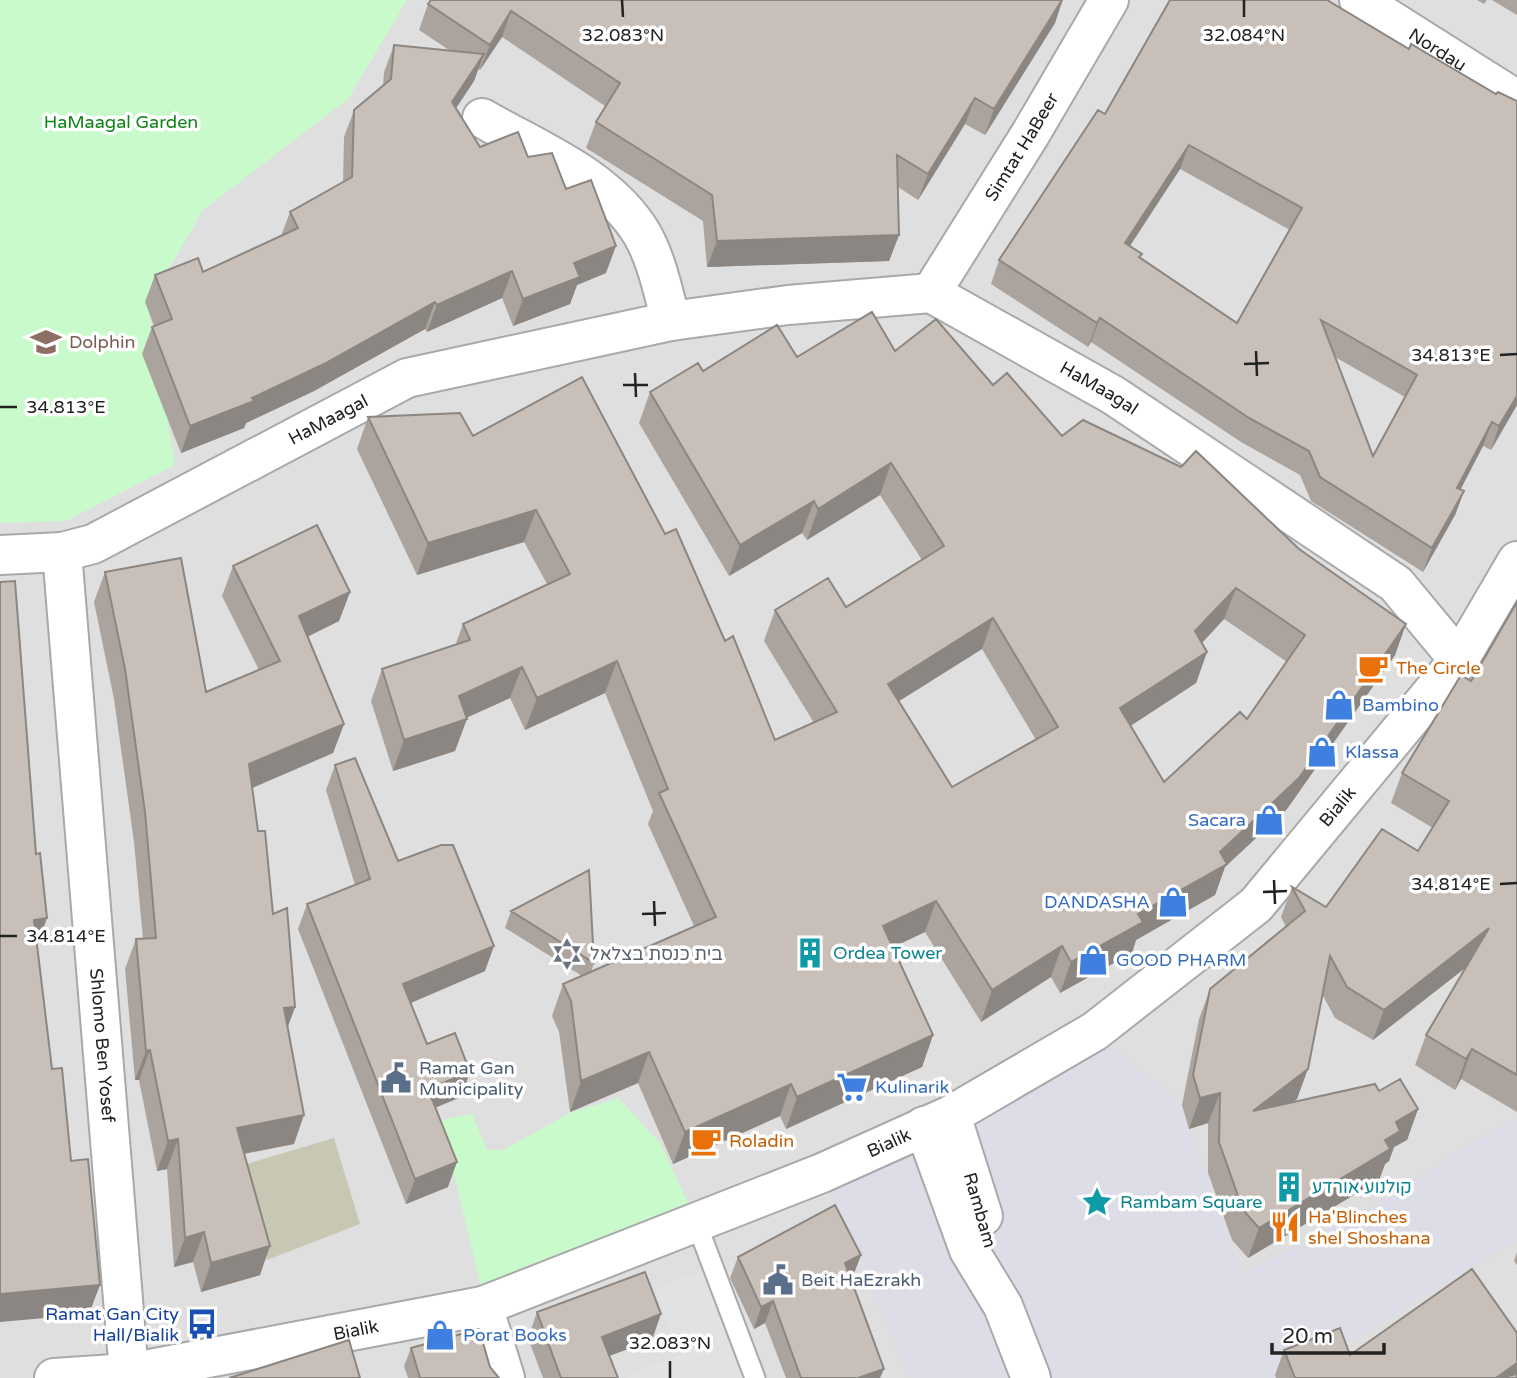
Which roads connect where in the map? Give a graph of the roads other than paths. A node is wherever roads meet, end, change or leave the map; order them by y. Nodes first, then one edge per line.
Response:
1 (1109, 0) edge
2 (1359, 0) edge
3 (1517, 100) edge
4 (481, 118) dead end
5 (931, 293) junction
6 (671, 321) junction
7 (62, 552) junction
8 (0, 555) edge
9 (1517, 561) edge
10 (1460, 660) junction
11 (938, 1121) junction
12 (696, 1222) junction
13 (483, 1306) junction
14 (129, 1373) junction
15 (54, 1378) edge
16 (505, 1378) edge
17 (755, 1378) edge
18 (1031, 1378) edge

1 - 5 street, Simtat HaBeer
2 - 3 street, Nordau
4 - 6 street
5 - 6 street, HaMaagal
5 - 10 street, HaMaagal
6 - 7 street, HaMaagal
7 - 8 street, HaMaagal
7 - 14 street, Shlomo Ben Yosef
9 - 10 street, Bialik
10 - 11 street, Bialik
11 - 12 street, Bialik
11 - 18 street, Rambam
12 - 13 street, Bialik
12 - 17 lane
13 - 14 street, Bialik
13 - 16 street
14 - 15 street, Bialik

